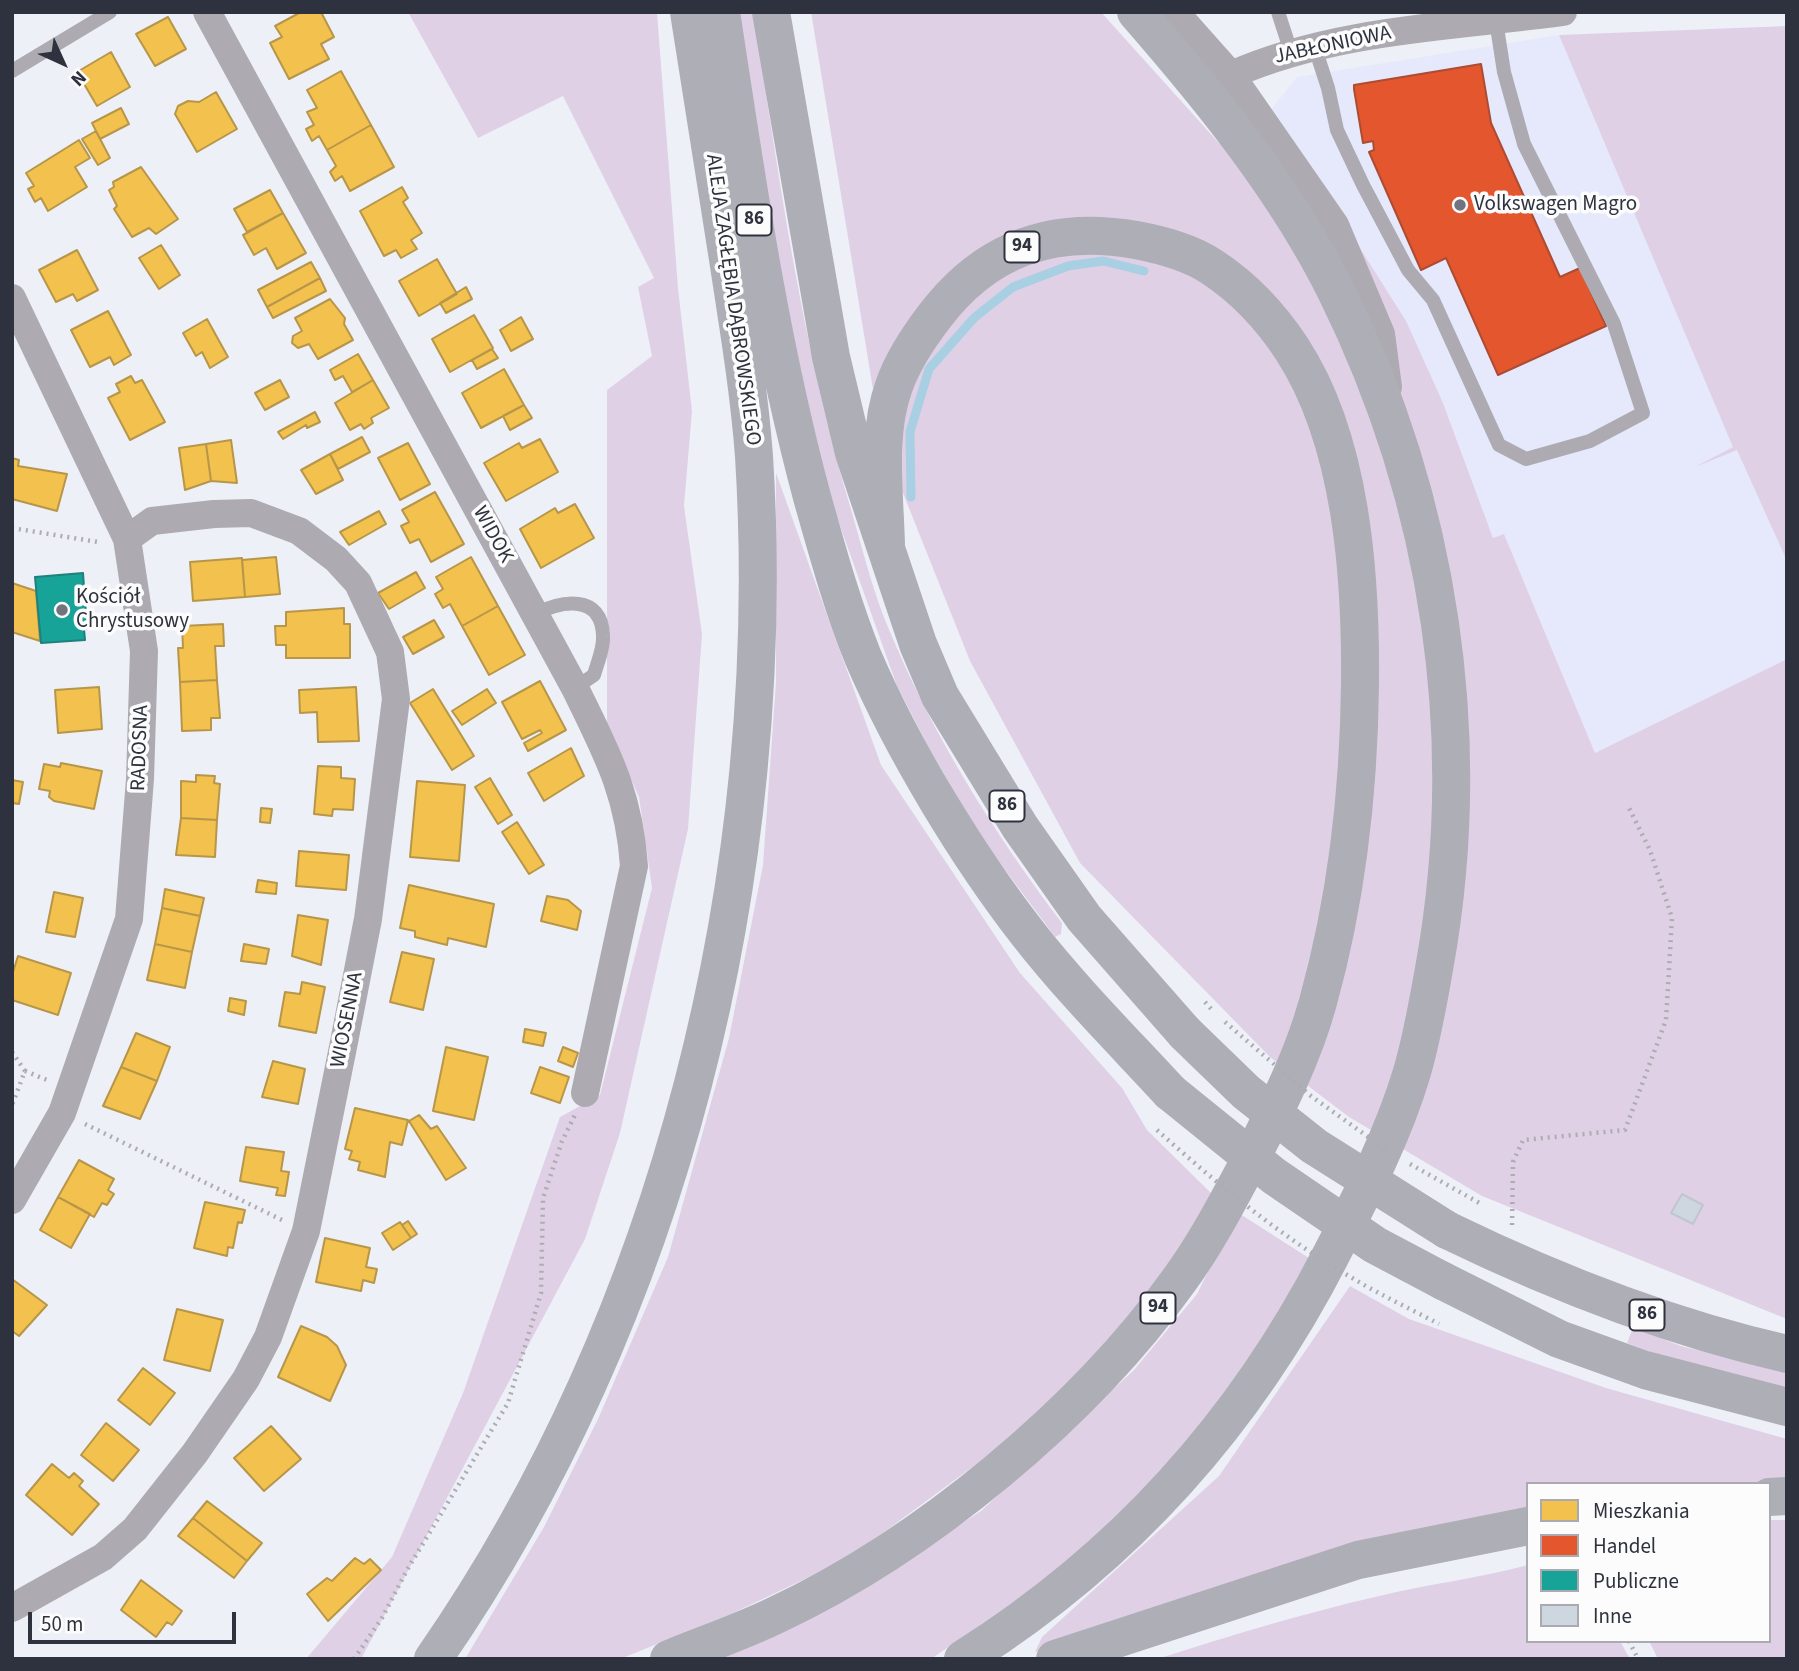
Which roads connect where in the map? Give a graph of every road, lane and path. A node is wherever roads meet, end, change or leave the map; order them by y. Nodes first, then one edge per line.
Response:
1 (110, 12) edge
2 (207, 12) edge
3 (689, 12) edge
4 (721, 12) edge
5 (771, 12) edge
6 (1136, 12) edge
7 (1175, 12) edge
8 (1278, 12) edge
9 (1563, 12) edge
10 (1496, 21) junction
11 (1303, 50) junction
12 (12, 71) edge
13 (1231, 75) junction
14 (12, 298) edge
15 (1392, 424) junction
16 (12, 528) edge
17 (127, 539) junction
18 (90, 542) dead end
19 (886, 546) junction
20 (535, 614) junction
21 (575, 688) junction
22 (1626, 804) dead end
23 (1195, 1018) junction
24 (12, 1052) edge
25 (24, 1072) junction
26 (51, 1082) dead end
27 (585, 1093) joint
28 (12, 1105) edge
29 (62, 1113) junction
30 (1157, 1130) dead end
31 (1387, 1150) dead end
32 (1406, 1162) dead end
33 (12, 1200) edge
34 (1483, 1205) dead end
35 (306, 1231) junction
36 (1512, 1261) junction
37 (1439, 1324) dead end
38 (1787, 1354) edge
39 (1787, 1407) edge
40 (1526, 1526) edge
41 (12, 1608) edge
42 (1630, 1643) edge
43 (354, 1659) edge
44 (433, 1659) edge
45 (669, 1659) edge
46 (963, 1659) edge
47 (1055, 1659) edge
48 (1638, 1659) edge

1 - 12 lane
2 - 20 street, WIDOK
3 - 44 main road, ALEJA ZAGŁĘBIA DĄBROWSKIEGO
4 - 39 main road, 86, bridge
5 - 19 main road, 86
6 - 15 main road
7 - 13 street
8 - 11 lane
9 - 10 street, JABŁONIOWA
10 - 11 street, JABŁONIOWA
10 - 11 lane
11 - 13 street, JABŁONIOWA
13 - 15 street
14 - 17 street, RADOSNA
15 - 46 main road
16 - 18 path
17 - 29 street, RADOSNA
17 - 35 street, WIOSENNA
19 - 23 main road, 86
19 - 45 main road, 94
20 - 21 street, WIDOK
20 - 21 lane
21 - 27 street, WIDOK
22 - 36 path
23 - 31 path, bridge
23 - 36 main road, 86, bridge
24 - 25 path
25 - 26 path
25 - 28 path
27 - 43 path
29 - 33 street, RADOSNA
29 - 35 path
30 - 37 path, bridge
32 - 34 path, bridge
35 - 41 street, WIOSENNA
36 - 38 main road, 86
40 - 47 main road
42 - 48 path

